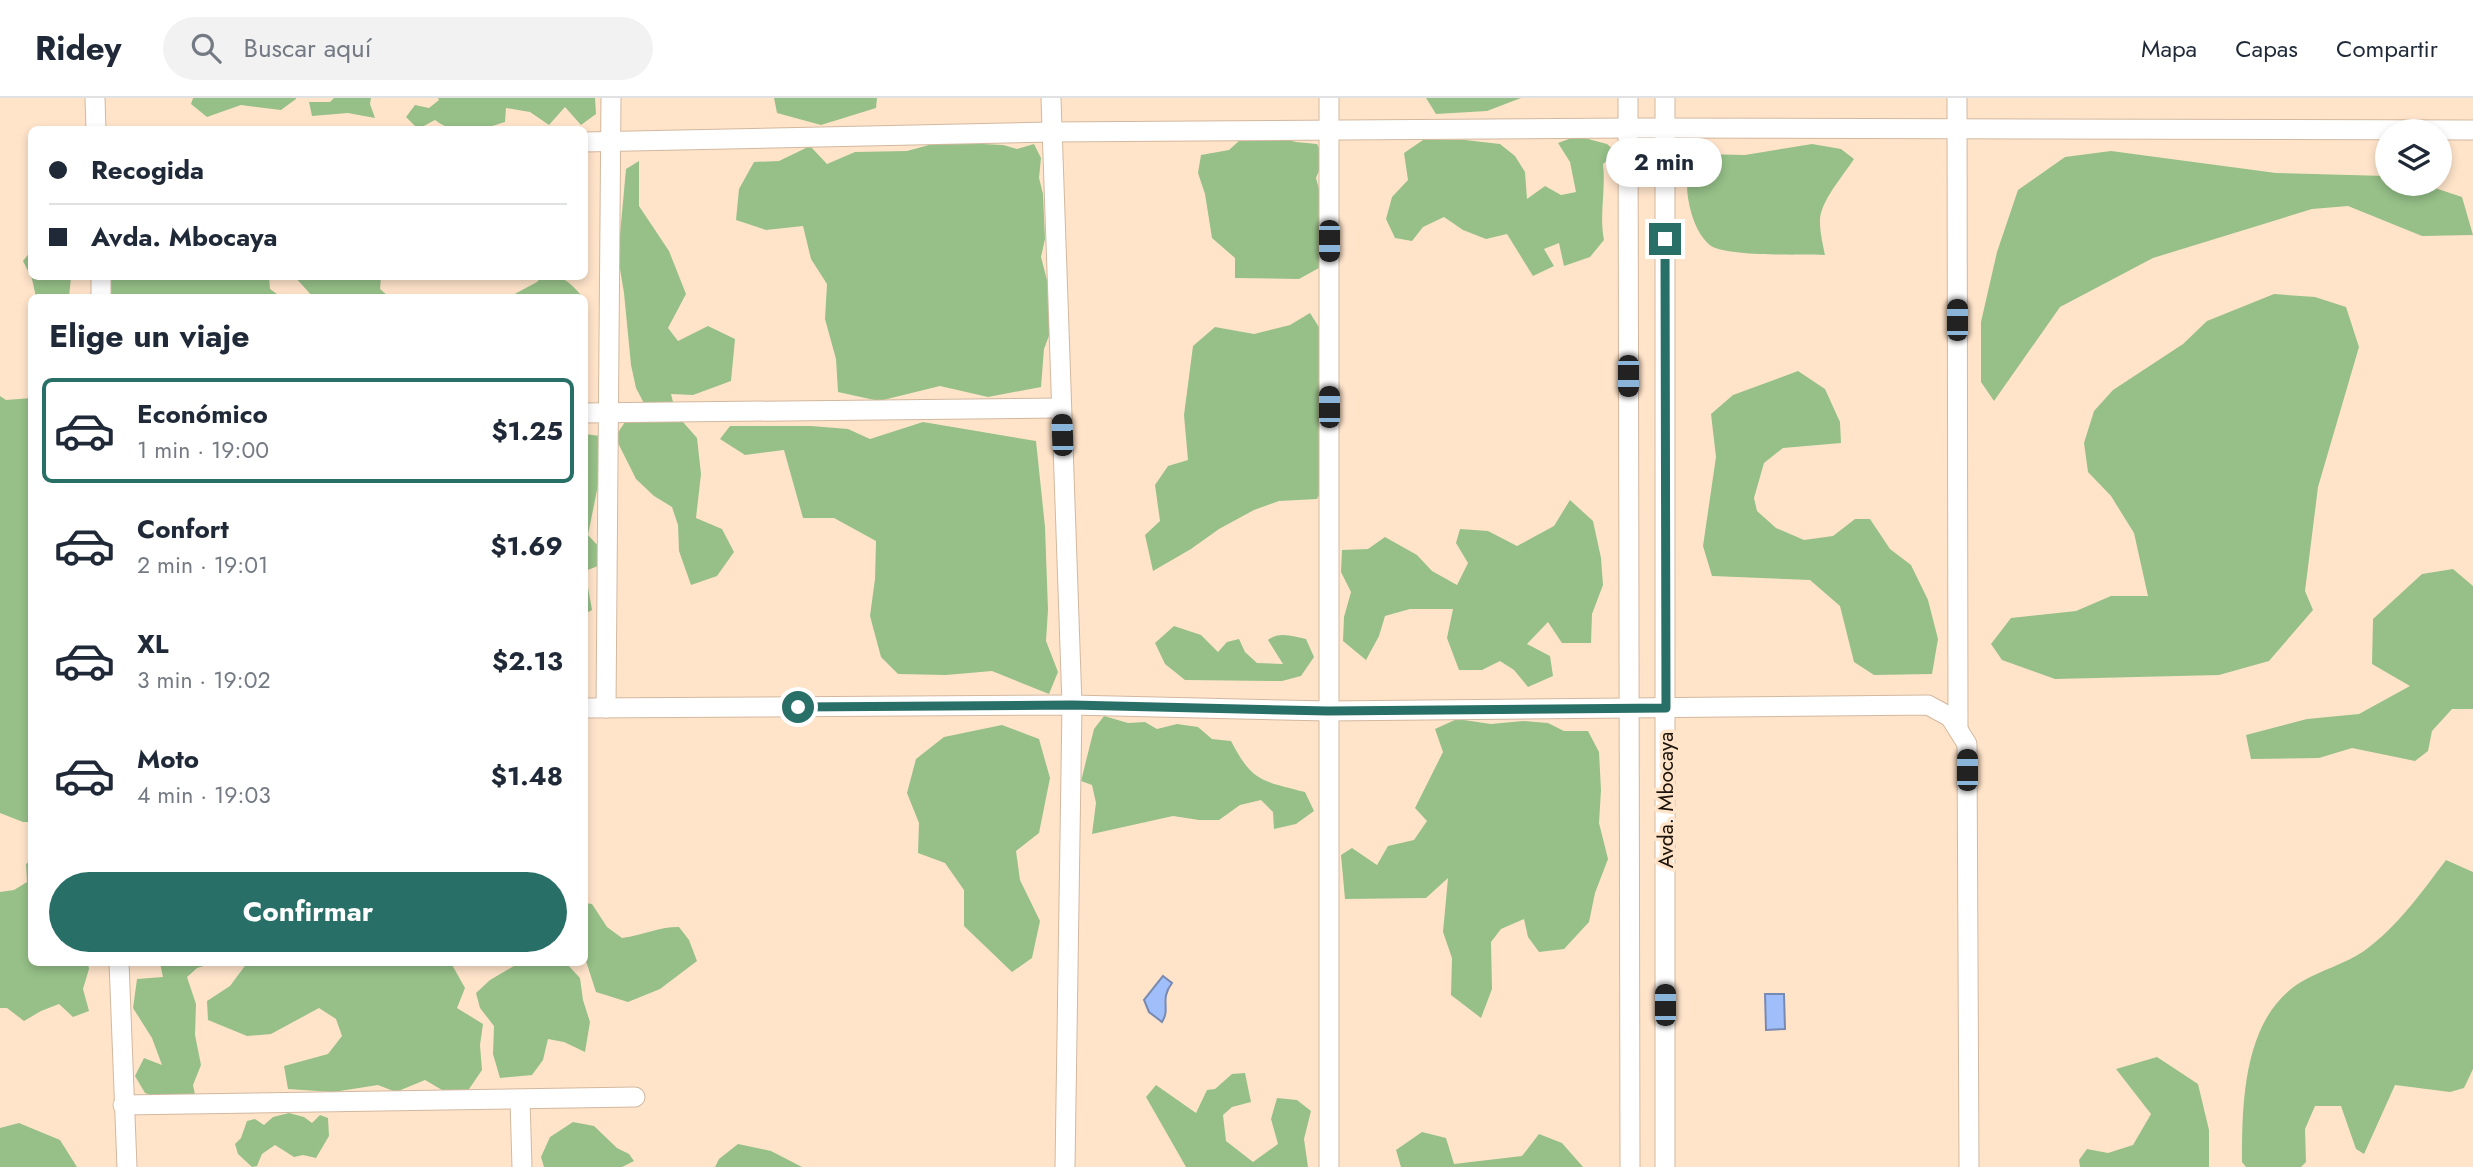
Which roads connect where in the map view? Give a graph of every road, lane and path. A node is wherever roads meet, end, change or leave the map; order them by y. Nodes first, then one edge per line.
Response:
1 (95, 98) edge
2 (611, 98) edge
3 (1051, 98) edge
4 (1329, 98) edge
5 (1628, 98) edge
6 (1665, 98) edge
7 (1957, 98) edge
8 (96, 126) edge
9 (1627, 128) junction
10 (1664, 129) junction
11 (1329, 130) junction
12 (1956, 130) junction
13 (2473, 130) edge
14 (1051, 132) junction
15 (588, 142) edge
16 (611, 142) junction
17 (1061, 408) junction
18 (588, 412) edge
19 (609, 412) junction
20 (1072, 705) junction
21 (1629, 707) junction
22 (588, 708) edge
23 (606, 708) junction
24 (1666, 708) junction
25 (1328, 711) junction
26 (1958, 729) junction
27 (119, 966) edge
28 (635, 1097) dead end
29 (520, 1100) junction
30 (123, 1105) junction
31 (127, 1167) edge
32 (522, 1167) edge
33 (1065, 1167) edge
34 (1329, 1167) edge
35 (1630, 1167) edge
36 (1665, 1167) edge
37 (1969, 1167) edge

1 - 8 street
2 - 16 street
3 - 14 street
4 - 11 street
5 - 9 street
6 - 10 street, Avda. Mbocaya
7 - 12 street
9 - 10 street
9 - 11 street
9 - 21 street
10 - 12 street
10 - 24 street, Avda. Mbocaya
11 - 14 street
11 - 25 street
12 - 13 street
12 - 26 street
14 - 16 street
14 - 17 street
15 - 16 street
16 - 19 street
17 - 19 street
17 - 20 street
18 - 19 street
19 - 23 street
20 - 23 street
20 - 25 street
20 - 33 street
21 - 24 street
21 - 25 street
21 - 35 street
22 - 23 street
24 - 26 street
24 - 36 street, Avda. Mbocaya
25 - 34 street
26 - 37 street
27 - 30 street
28 - 29 street
29 - 30 street
29 - 32 street
30 - 31 street

